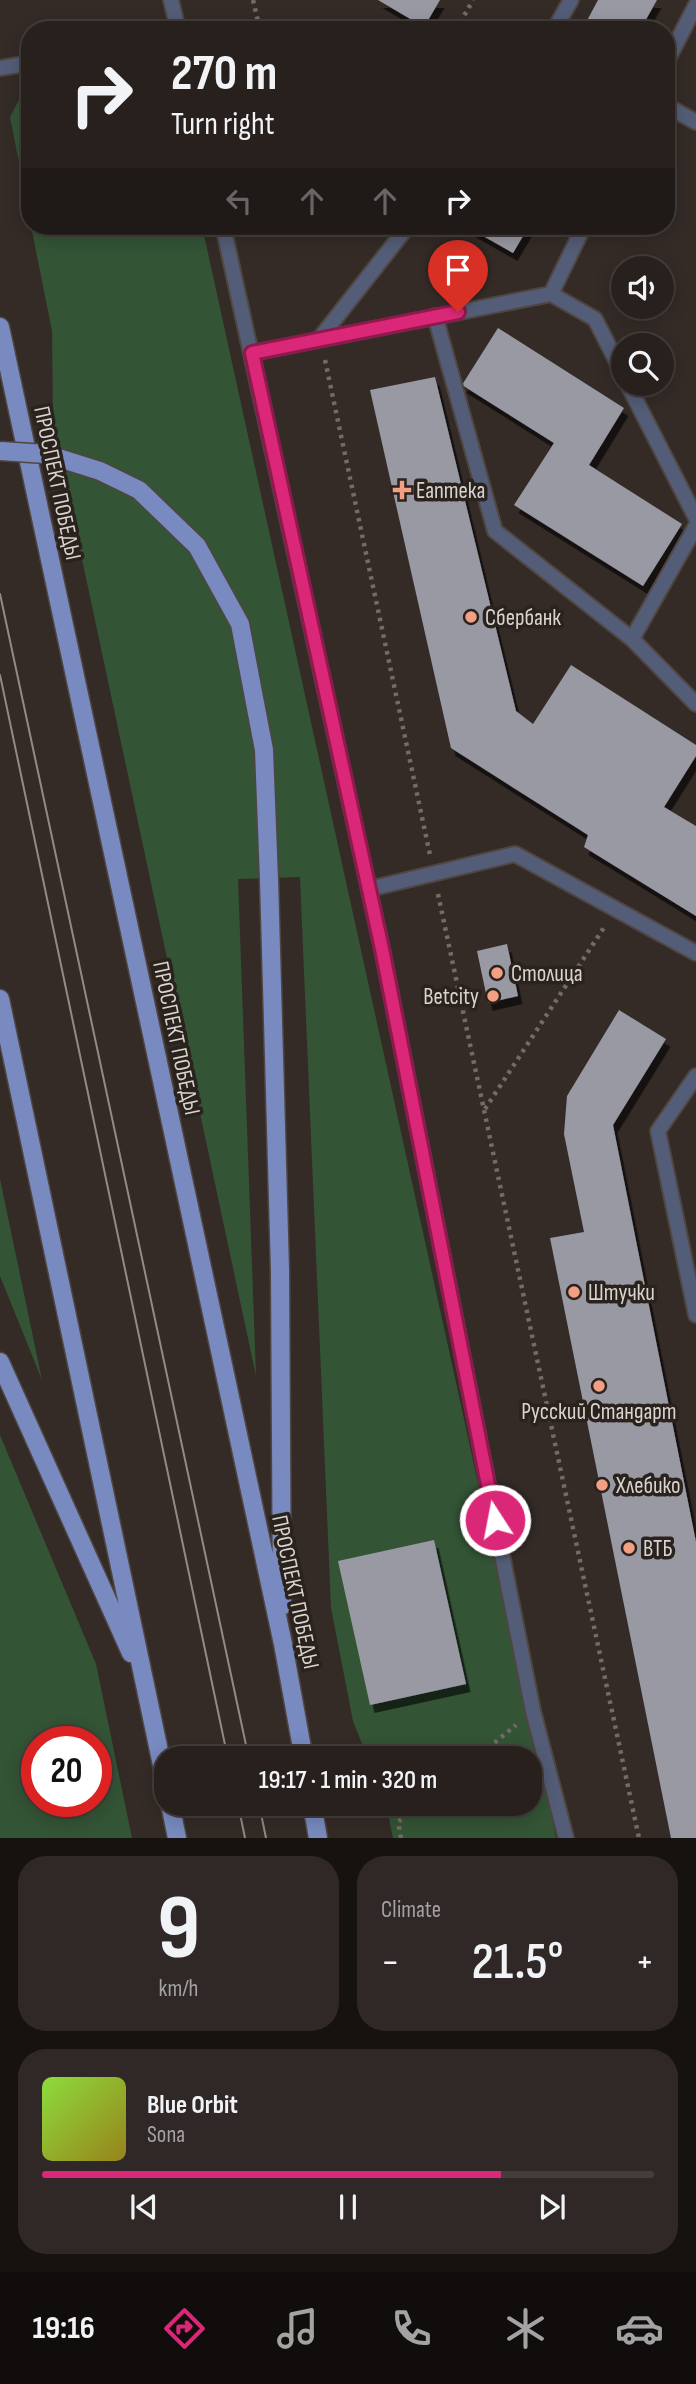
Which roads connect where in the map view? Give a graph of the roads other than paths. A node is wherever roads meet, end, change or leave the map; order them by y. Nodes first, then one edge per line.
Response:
1 (172, 0) edge
2 (571, 0) edge
3 (696, 5) edge
4 (176, 21) edge
5 (559, 21) edge
6 (675, 46) edge
7 (21, 64) edge
8 (0, 68) edge
9 (675, 110) edge
10 (696, 122) edge
11 (225, 235) edge
12 (401, 235) edge
13 (580, 235) edge
14 (551, 294) junction
15 (435, 316) junction
16 (0, 327) edge
17 (320, 338) junction
18 (611, 350) edge
19 (252, 353) junction
20 (634, 396) edge
21 (0, 451) edge
22 (696, 518) edge
23 (696, 526) edge
24 (632, 639) junction
25 (696, 704) edge
26 (369, 889) junction
27 (696, 953) edge
28 (0, 999) edge
29 (696, 1076) edge
30 (696, 1315) edge
31 (0, 1362) edge
32 (283, 1644) junction
33 (146, 1685) junction
34 (158, 1746) edge
35 (302, 1746) edge
36 (172, 1816) edge
37 (314, 1816) edge
38 (177, 1838) edge
39 (318, 1838) edge
40 (566, 1838) edge

1 - 4 lane
2 - 5 lane
3 - 6 lane
7 - 8 lane
9 - 10 lane
11 - 19 lane
12 - 17 lane
13 - 14 lane
14 - 15 lane
14 - 18 lane
15 - 17 lane
15 - 24 lane
16 - 32 main road, ПРОСПЕКТ ПОБЕДЫ
17 - 19 lane
19 - 26 lane
20 - 22 lane
21 - 32 main road, bridge
23 - 24 lane
24 - 25 lane
26 - 27 lane
26 - 40 lane
28 - 33 main road
29 - 30 lane
31 - 33 main road
32 - 35 main road, ПРОСПЕКТ ПОБЕДЫ
33 - 34 main road
36 - 38 main road
37 - 39 main road

